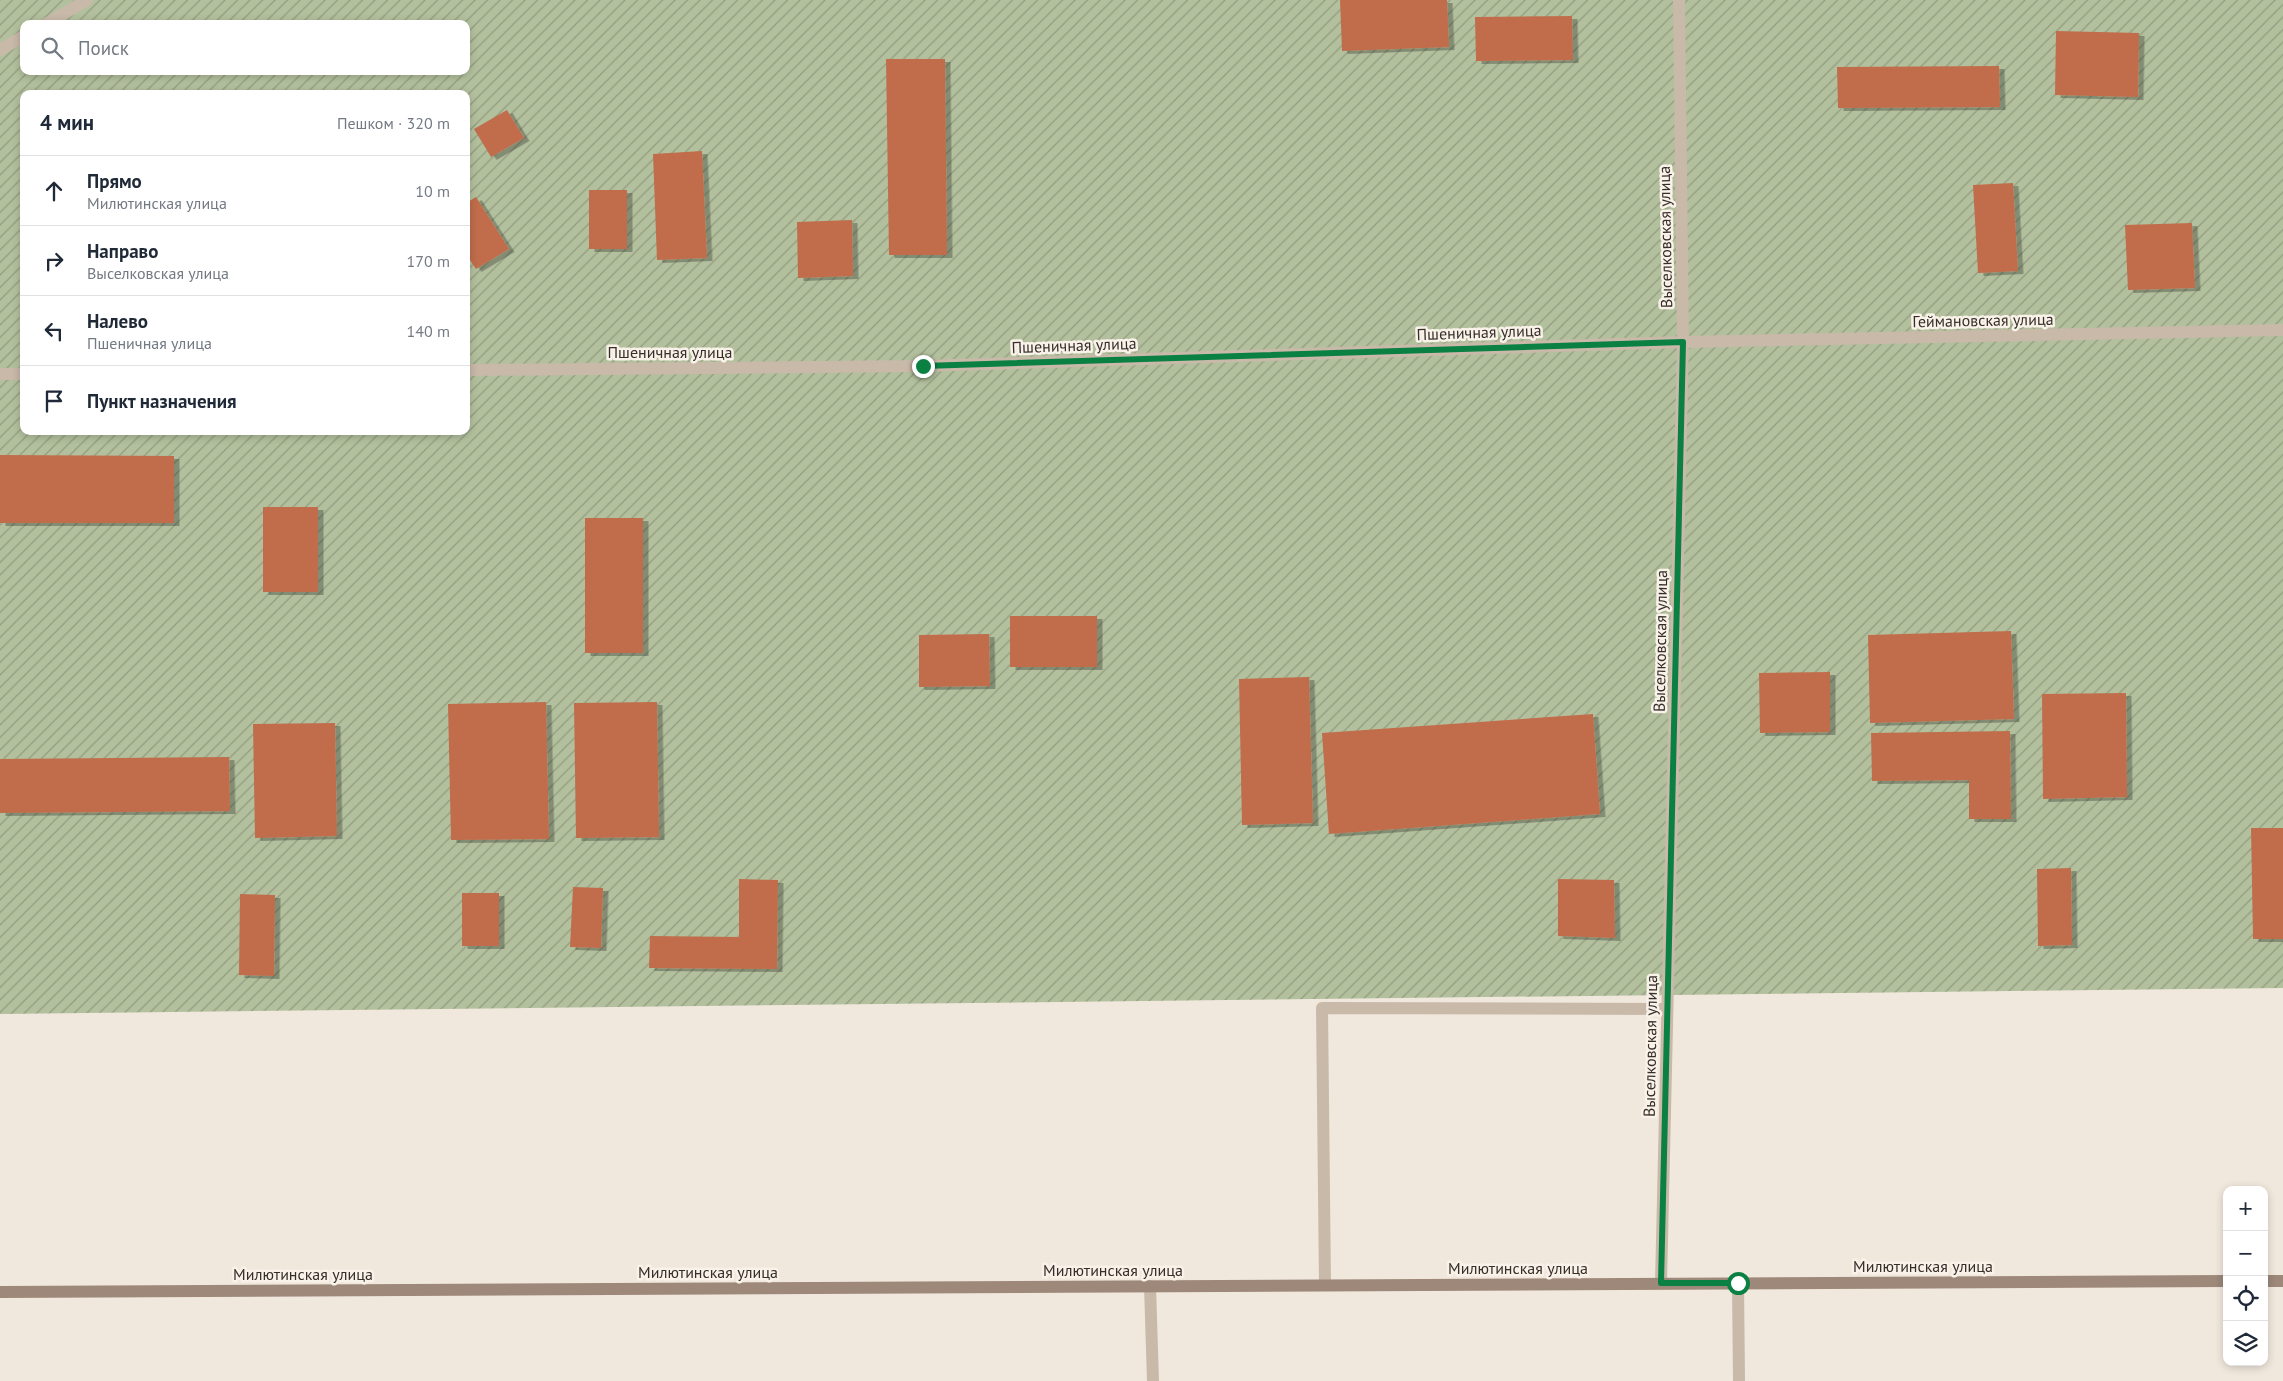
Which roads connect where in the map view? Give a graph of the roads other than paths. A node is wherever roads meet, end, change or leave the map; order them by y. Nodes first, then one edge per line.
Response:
1 (87, 0) edge
2 (1679, 0) edge
3 (53, 20) edge
4 (20, 38) edge
5 (0, 50) edge
6 (2283, 330) edge
7 (1683, 342) junction
8 (470, 370) edge
9 (0, 374) edge
10 (20, 374) edge
11 (1667, 1009) junction
12 (2223, 1281) edge
13 (2268, 1281) edge
14 (2283, 1281) edge
15 (1661, 1283) junction
16 (1738, 1283) junction
17 (1325, 1285) junction
18 (1150, 1286) junction
19 (0, 1292) edge
20 (1153, 1381) edge
21 (1739, 1381) edge

1 - 3 street
2 - 7 street, Выселковская улица
4 - 5 street
6 - 7 street, Геймановская улица
7 - 8 street, Пшеничная улица
7 - 11 street, Выселковская улица
9 - 10 street
11 - 15 street, Выселковская улица
11 - 17 street
12 - 16 main road, Милютинская улица
13 - 14 main road
15 - 16 main road, Милютинская улица
15 - 17 main road, Милютинская улица
16 - 21 street
17 - 18 main road, Милютинская улица
18 - 19 main road, Милютинская улица
18 - 20 street

